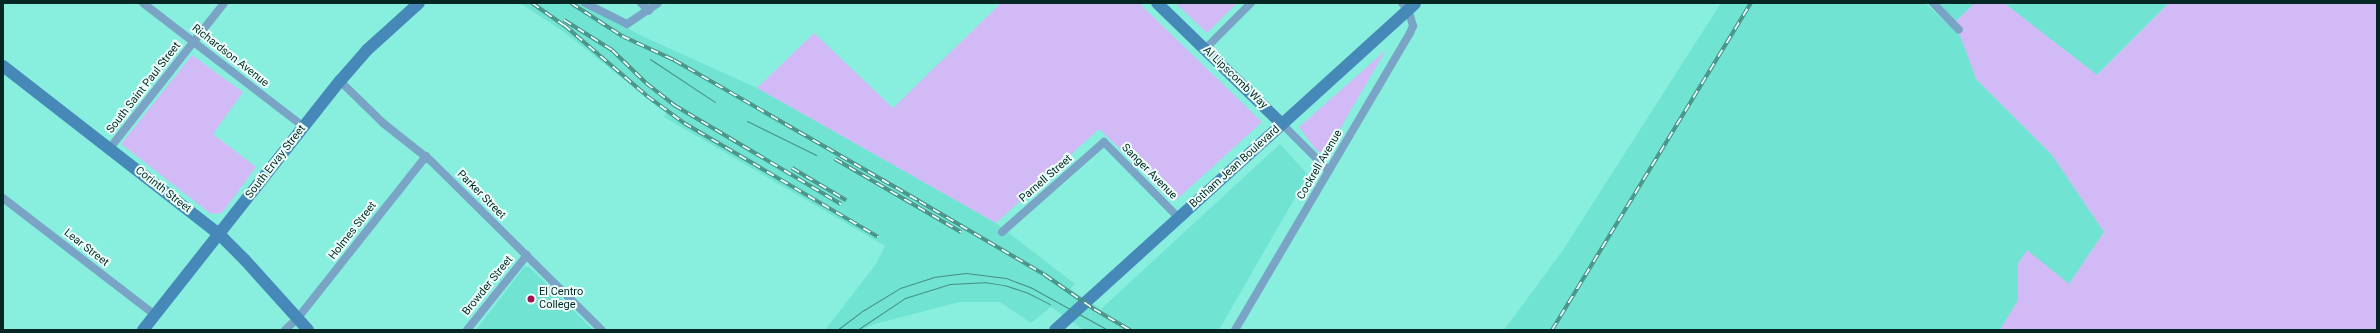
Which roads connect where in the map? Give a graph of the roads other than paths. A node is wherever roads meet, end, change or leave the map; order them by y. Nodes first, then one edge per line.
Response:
1 (143, 3) edge
2 (224, 3) edge
3 (419, 3) edge
4 (585, 3) edge
5 (641, 3) edge
6 (658, 3) edge
7 (1157, 3) edge
8 (1251, 3) edge
9 (1933, 3) edge
10 (1409, 5) edge
11 (649, 11) junction
12 (1959, 30) dead end
13 (194, 43) junction
14 (1205, 49) junction
15 (3, 66) edge
16 (340, 81) junction
17 (1282, 124) junction
18 (304, 127) junction
19 (1104, 142) joint
20 (110, 148) junction
21 (426, 156) junction
22 (1329, 171) junction
23 (3, 198) edge
24 (1179, 218) junction
25 (1002, 232) dead end
26 (219, 234) junction
27 (527, 255) junction
28 (155, 315) junction
29 (297, 319) junction
30 (143, 330) edge
31 (285, 330) edge
32 (308, 330) edge
33 (467, 330) edge
34 (602, 330) edge
35 (1055, 330) edge
36 (1235, 330) edge

1 - 13 street, Richardson Avenue
2 - 13 street, South Saint Paul Street
3 - 16 main road, South Ervay Street
4 - 11 street
5 - 11 street
6 - 11 street
7 - 14 main road, Al Lipscomb Way
8 - 14 street
9 - 12 street
10 - 17 main road, Botham Jean Boulevard
10 - 22 street, Cockrell Avenue
13 - 18 street, Richardson Avenue
13 - 20 street, South Saint Paul Street
14 - 17 main road, Al Lipscomb Way
15 - 20 main road, Corinth Street
16 - 18 main road, South Ervay Street
16 - 21 street, Parker Street
17 - 22 street, Al Lipscomb Way
17 - 24 main road, Botham Jean Boulevard
18 - 26 main road, South Ervay Street
19 - 24 street, Sanger Avenue
19 - 25 street, Parnell Street
20 - 26 main road, Corinth Street
21 - 27 street, Parker Street
21 - 29 street, Holmes Street
22 - 36 street, Cockrell Avenue
23 - 28 street, Lear Street
24 - 35 main road, Botham Jean Boulevard
26 - 28 main road, South Ervay Street
26 - 29 main road, Corinth Street
27 - 33 street, Browder Street
27 - 34 street, Parker Street
28 - 30 main road, South Ervay Street
29 - 31 street, Holmes Street
29 - 32 main road, Corinth Street

